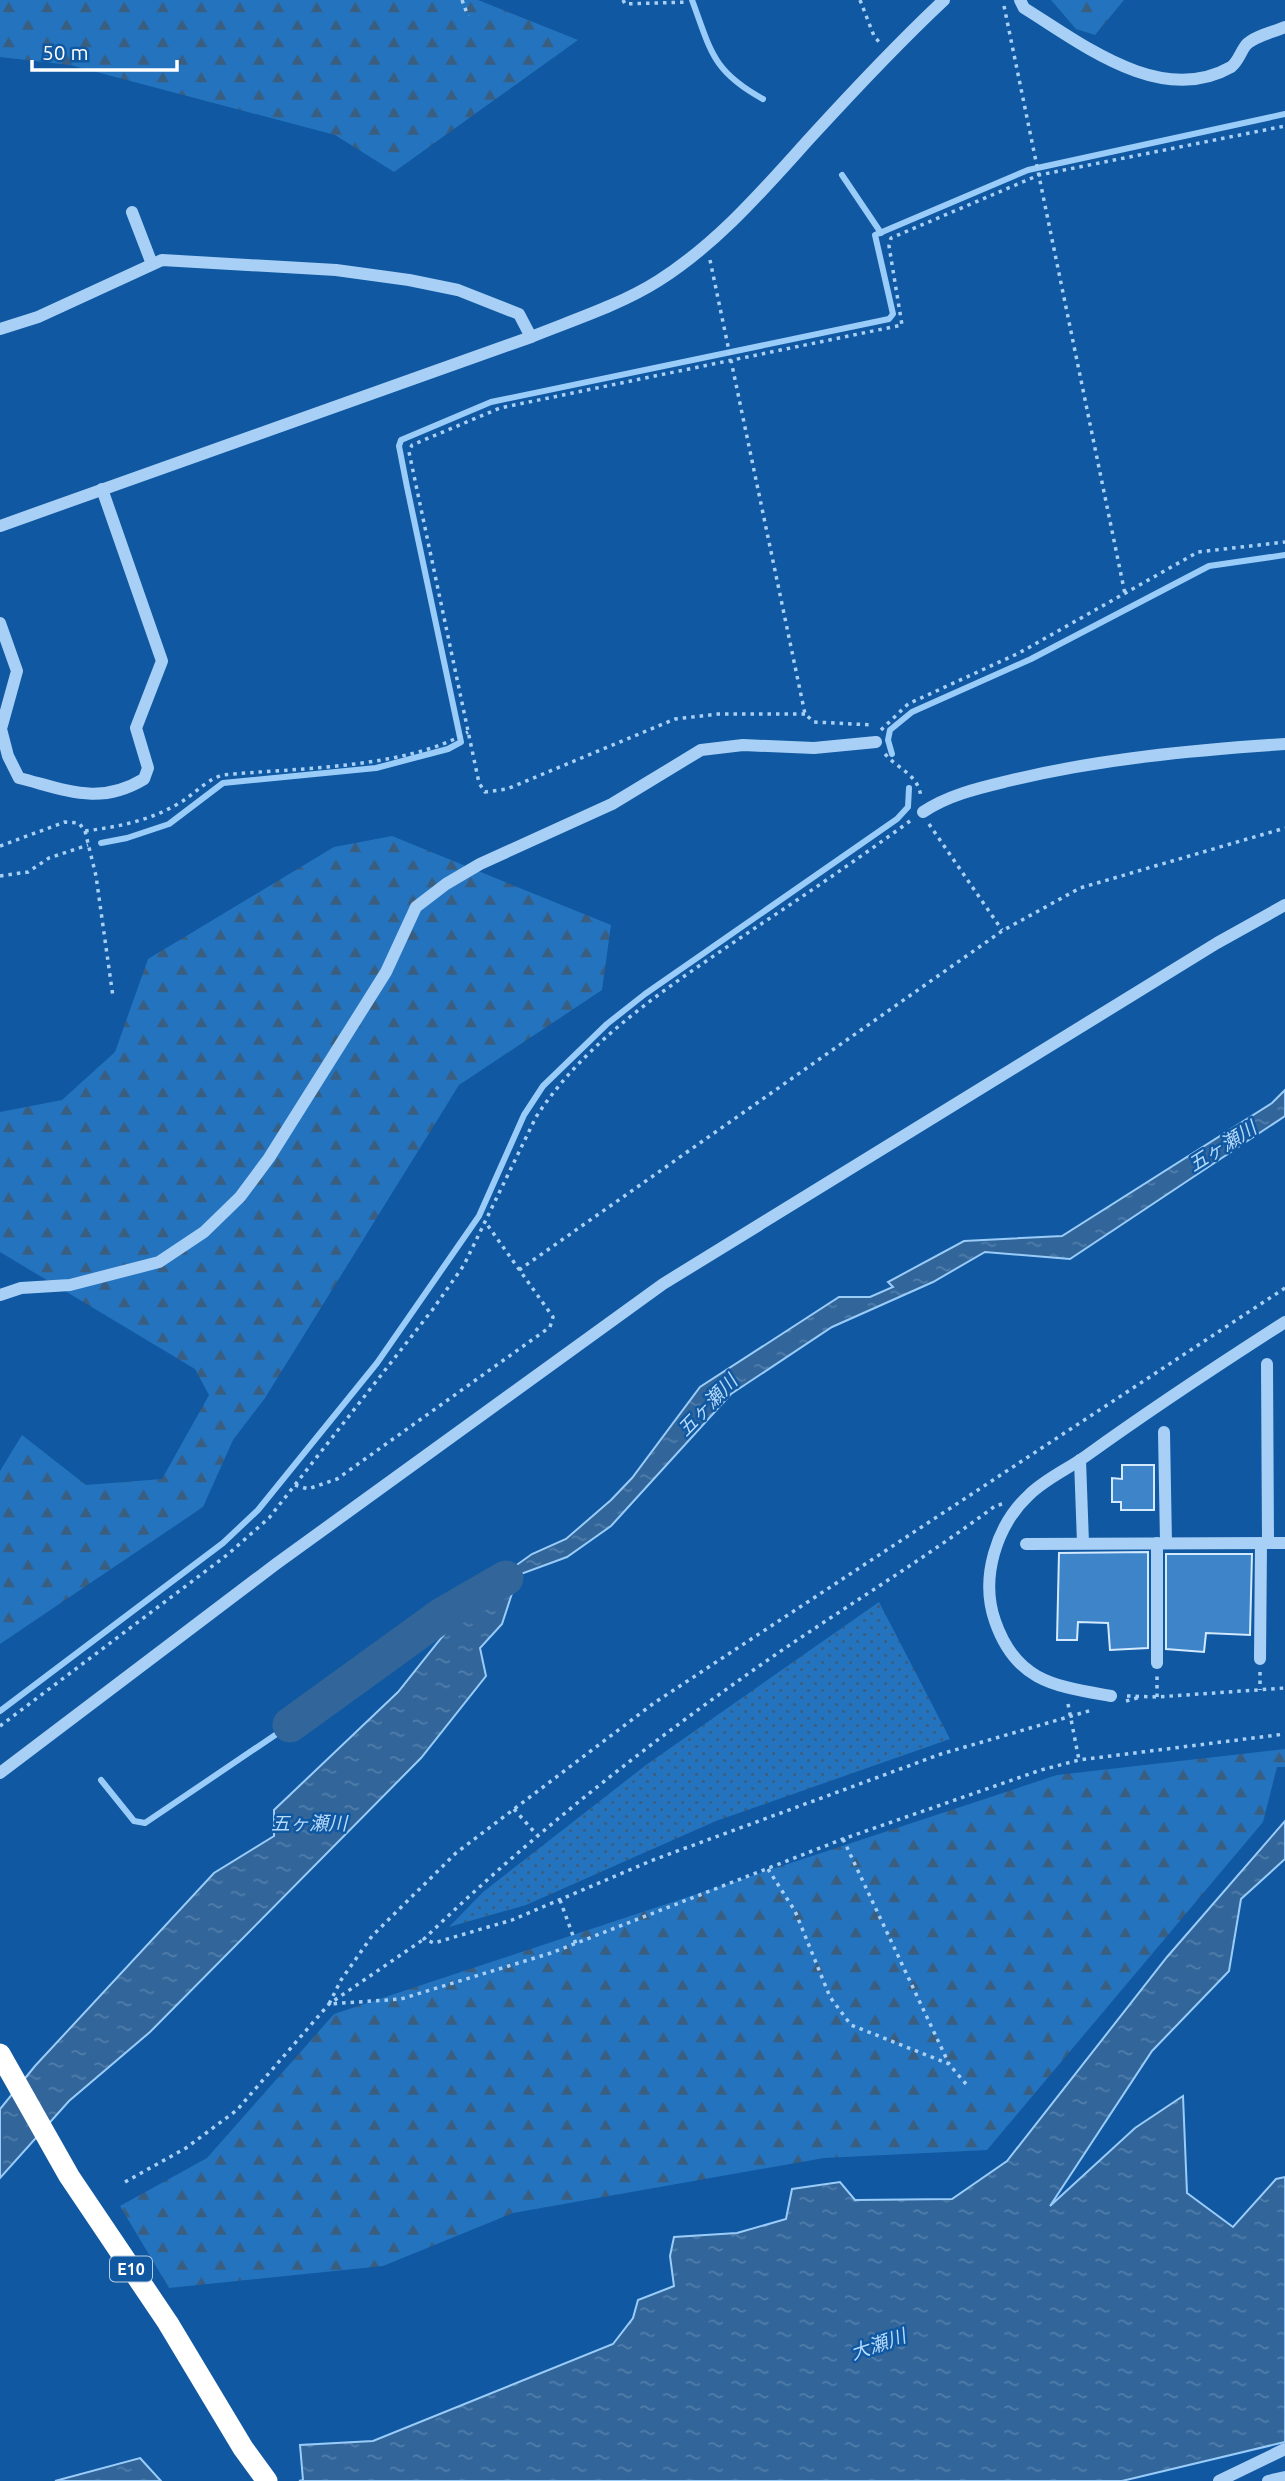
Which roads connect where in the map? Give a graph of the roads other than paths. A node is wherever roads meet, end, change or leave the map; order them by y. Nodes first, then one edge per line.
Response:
1 (943, 0) edge
2 (1020, 0) edge
3 (1285, 27) edge
4 (132, 212) dead end
5 (152, 264) junction
6 (0, 329) edge
7 (531, 337) junction
8 (102, 489) junction
9 (0, 526) edge
10 (0, 623) edge
11 (876, 743) road end
12 (1285, 744) edge
13 (923, 812) road end
14 (1285, 905) edge
15 (0, 1295) edge
16 (1285, 1322) edge
17 (1267, 1364) dead end
18 (1164, 1432) dead end
19 (1080, 1461) junction
20 (1083, 1543) junction
21 (1161, 1543) junction
22 (1264, 1543) junction
23 (1026, 1544) dead end
24 (1285, 1544) edge
25 (1260, 1659) dead end
26 (1157, 1663) dead end
27 (1114, 1699) road end
28 (0, 1773) edge
29 (0, 2054) edge
30 (1285, 2448) edge
31 (1285, 2477) edge
32 (267, 2481) edge
33 (1219, 2481) edge
34 (1268, 2481) edge

1 - 7 street
2 - 3 street
4 - 5 street
5 - 6 street
5 - 7 street
7 - 8 street
8 - 9 street
8 - 10 street
11 - 15 street
12 - 13 street
14 - 28 street
16 - 19 street
17 - 22 street
18 - 21 street
19 - 20 street
19 - 27 street
20 - 21 street
20 - 23 street
21 - 22 street
21 - 26 street
22 - 24 street
22 - 25 street
29 - 32 highway, E10
30 - 33 street
31 - 34 street

